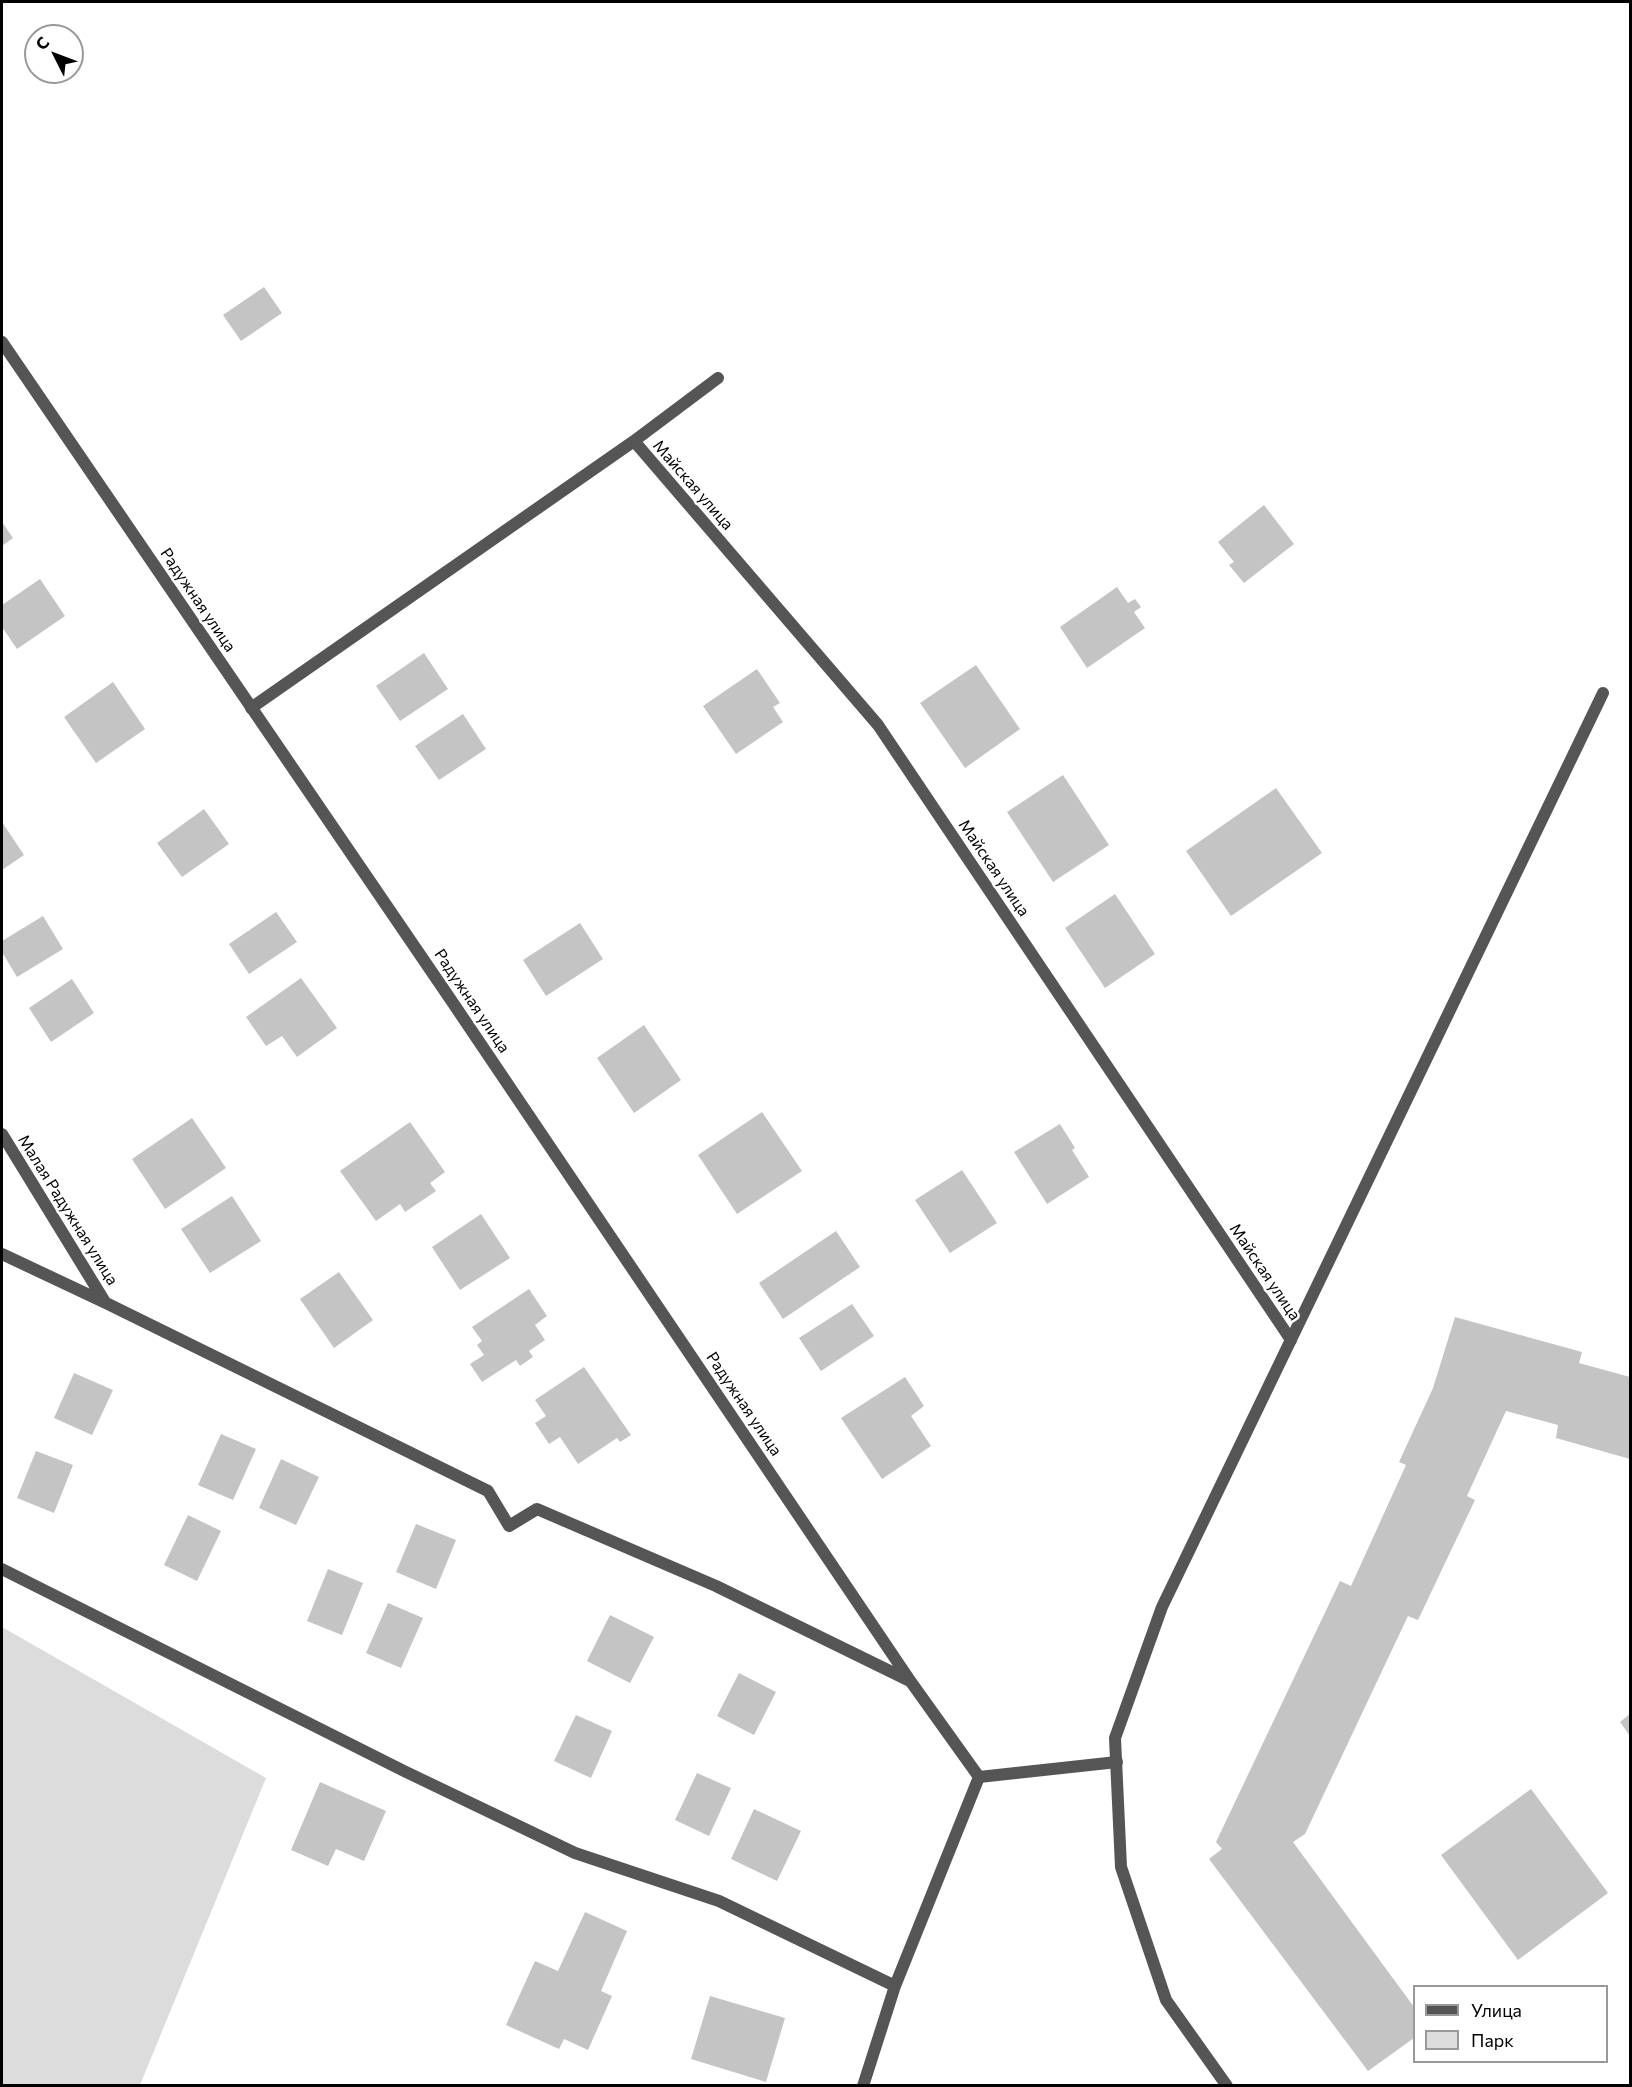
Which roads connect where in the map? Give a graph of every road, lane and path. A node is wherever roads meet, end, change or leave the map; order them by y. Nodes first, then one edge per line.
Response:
1 (2, 342) edge
2 (718, 378) dead end
3 (634, 441) junction
4 (1603, 693) dead end
5 (251, 708) junction
6 (2, 1134) edge
7 (2, 1254) edge
8 (106, 1303) junction
9 (1291, 1340) junction
10 (2, 1569) edge
11 (911, 1682) junction
12 (1117, 1762) junction
13 (979, 1777) junction
14 (895, 1986) junction
15 (863, 2085) edge
16 (1227, 2085) edge

1 - 5 street, Радужная улица
2 - 3 street
3 - 5 street
3 - 9 street, Майская улица
4 - 9 street
5 - 11 street, Радужная улица
6 - 8 street, Малая Радужная улица
7 - 8 street
8 - 11 street
9 - 12 street
10 - 14 street
11 - 13 street, Радужная улица
12 - 13 street
12 - 16 street
13 - 14 street
14 - 15 street

